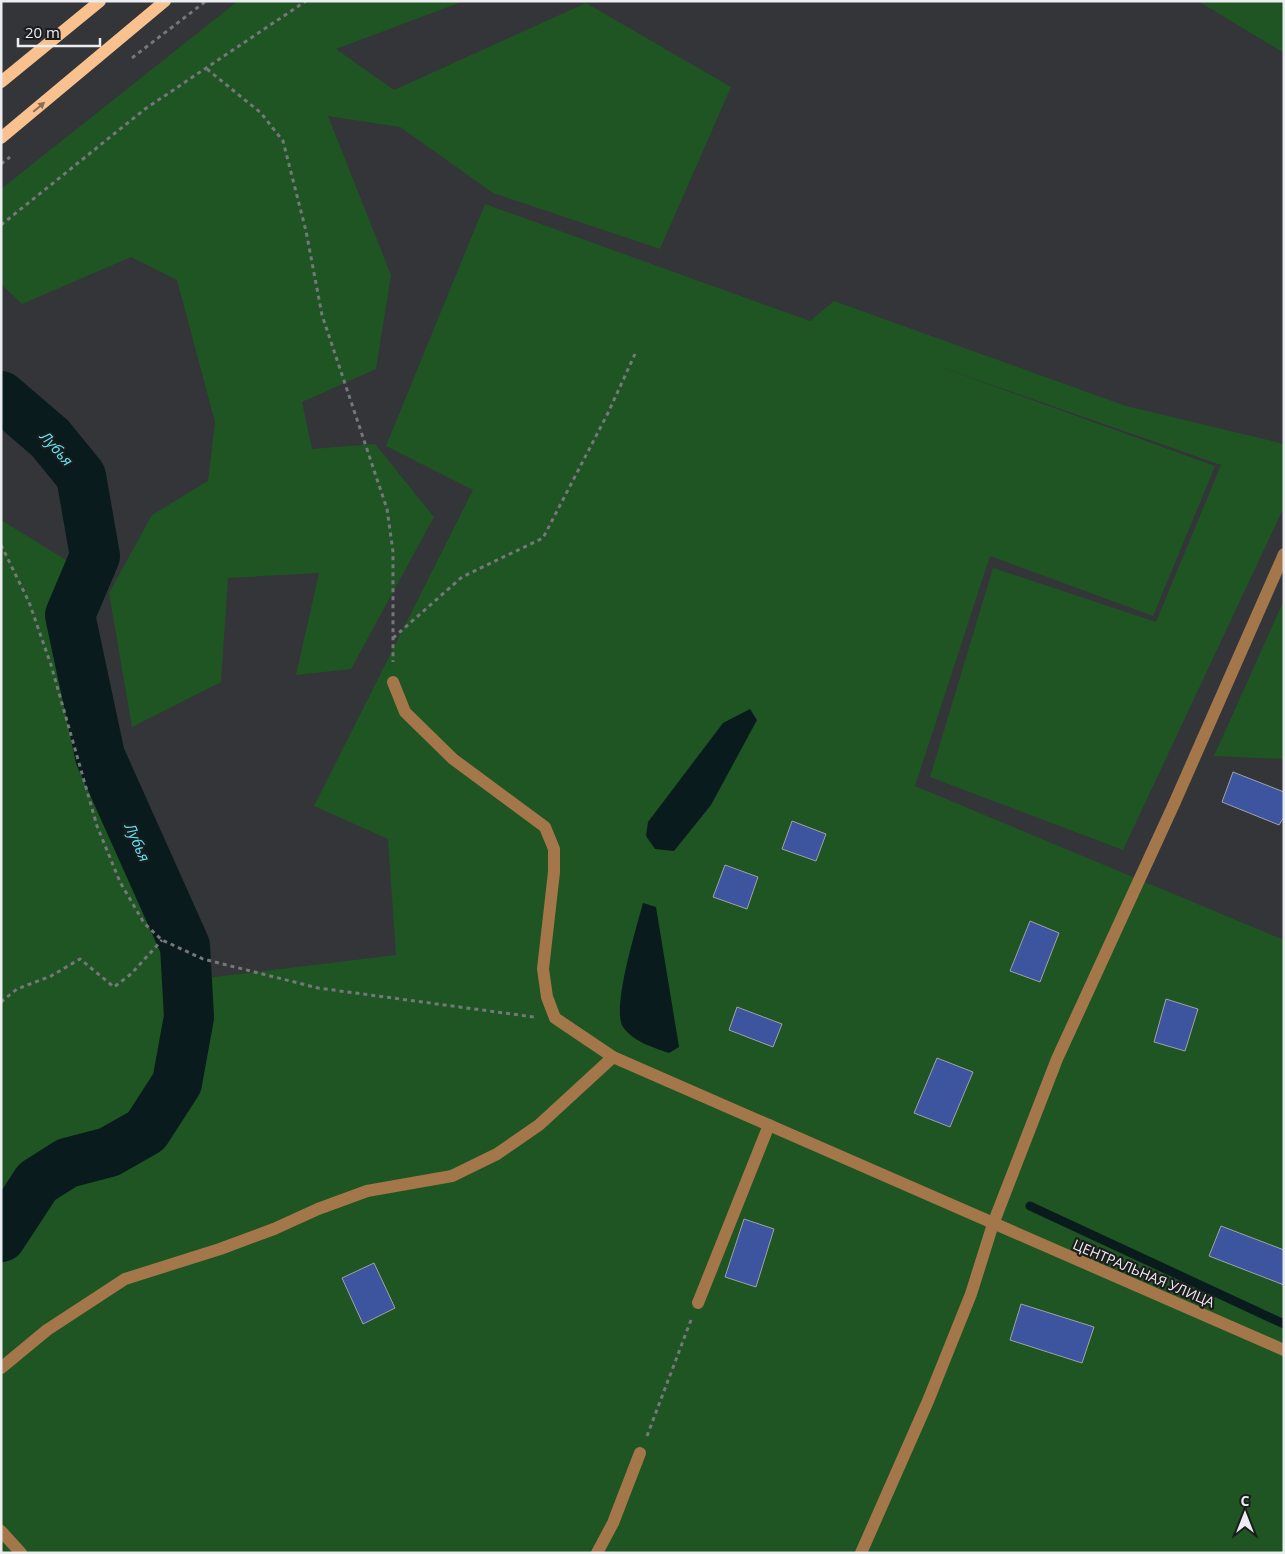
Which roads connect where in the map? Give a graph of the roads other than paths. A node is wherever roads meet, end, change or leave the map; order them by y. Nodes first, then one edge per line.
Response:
1 (100, 1) edge
2 (165, 1) edge
3 (1, 82) edge
4 (1, 138) edge
5 (1284, 554) edge
6 (393, 682) road end
7 (613, 1057) junction
8 (769, 1125) junction
9 (993, 1224) junction
10 (698, 1303) road end
11 (1284, 1350) edge
12 (1, 1368) edge
13 (640, 1453) road end
14 (1, 1531) edge
15 (21, 1553) edge
16 (597, 1553) edge
17 (861, 1553) edge

1 - 3 main road
4 -> 2 main road
5 - 9 street
6 - 7 street, ЦЕНТРАЛЬНАЯ УЛИЦА
7 - 8 street, ЦЕНТРАЛЬНАЯ УЛИЦА
7 - 12 street
8 - 9 street, ЦЕНТРАЛЬНАЯ УЛИЦА
8 - 10 street
9 - 11 street, ЦЕНТРАЛЬНАЯ УЛИЦА
9 - 17 street
13 - 16 street
14 - 15 street

